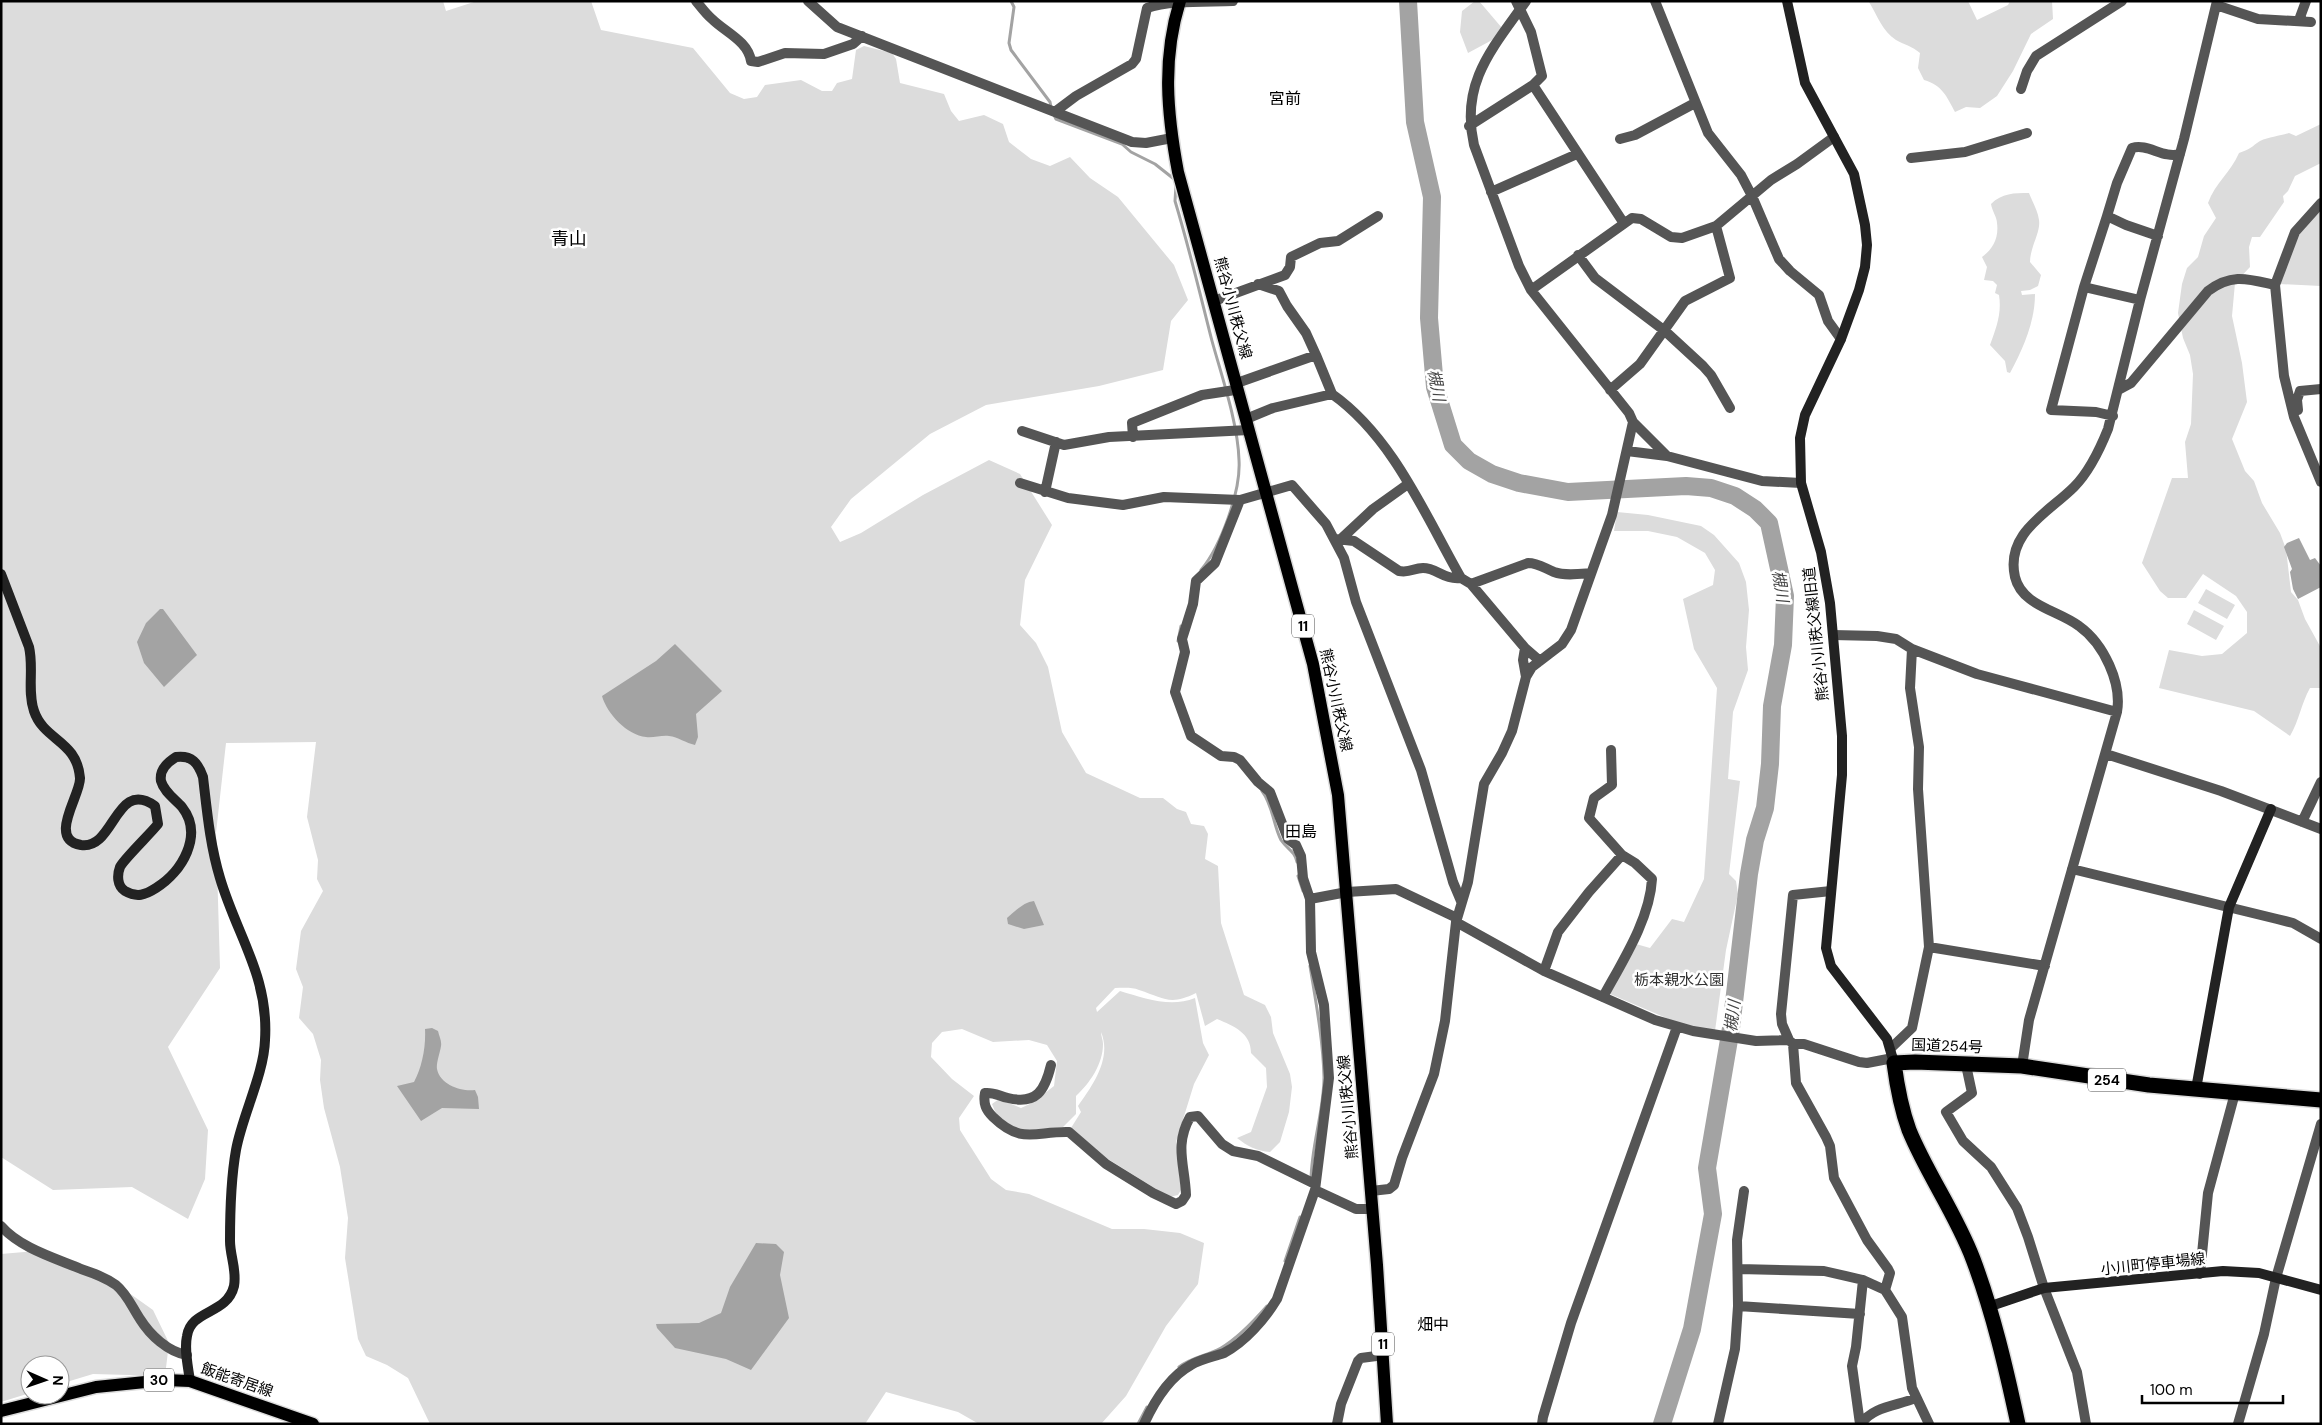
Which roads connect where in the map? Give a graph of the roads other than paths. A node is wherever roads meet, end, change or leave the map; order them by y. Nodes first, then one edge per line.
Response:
1 (696, 1) edge
2 (808, 1) edge
3 (1233, 1) edge
4 (1655, 1) edge
5 (1787, 1) edge
6 (2122, 1) edge
7 (2306, 1) edge
8 (1180, 2) edge
9 (2217, 3) edge
10 (1521, 4) edge
11 (2299, 20) junction
12 (2311, 22) dead end
13 (862, 36) junction
14 (1534, 85) junction
15 (2022, 89) dead end
16 (1694, 102) junction
17 (1056, 111) junction
18 (1469, 126) junction
19 (2027, 133) dead end
20 (1834, 137) junction
21 (1172, 138) junction
22 (1620, 139) dead end
23 (1578, 154) junction
24 (2180, 154) junction
25 (1912, 158) dead end
26 (1491, 192) junction
27 (1752, 196) junction
28 (2321, 203) edge
29 (1378, 216) dead end
30 (2107, 216) junction
31 (1623, 222) junction
32 (1716, 226) junction
33 (2158, 236) junction
34 (1578, 256) junction
35 (1258, 284) junction
36 (2275, 285) junction
37 (2084, 287) junction
38 (1531, 290) junction
39 (2140, 300) junction
40 (1214, 301) junction
41 (1666, 331) junction
42 (1841, 339) junction
43 (1316, 354) junction
44 (1236, 387) junction
45 (2321, 389) edge
46 (1610, 390) junction
47 (2118, 390) junction
48 (1332, 394) junction
49 (1730, 408) dead end
50 (2113, 416) junction
51 (2294, 417) junction
52 (1633, 422) junction
53 (1248, 424) junction
54 (1022, 431) dead end
55 (1132, 437) junction
56 (1056, 442) junction
57 (1627, 451) junction
58 (1667, 456) junction
59 (2321, 482) edge
60 (1020, 483) dead end
61 (1801, 483) junction
62 (1408, 484) junction
63 (1045, 492) junction
64 (1267, 492) junction
65 (1240, 500) junction
66 (1339, 539) junction
67 (1590, 573) junction
68 (1, 574) edge
69 (1461, 578) junction
70 (1471, 584) junction
71 (1833, 635) junction
72 (1525, 648) junction
73 (1912, 649) junction
74 (1540, 661) junction
75 (1526, 677) junction
76 (2117, 712) junction
77 (1611, 750) dead end
78 (2106, 754) junction
79 (2321, 782) edge
80 (2271, 809) junction
81 (2302, 822) junction
82 (2321, 829) edge
83 (1622, 855) junction
84 (2072, 869) junction
85 (1831, 891) junction
86 (1347, 892) junction
87 (1310, 899) junction
88 (1461, 901) junction
89 (2229, 907) junction
90 (1456, 920) junction
91 (2321, 939) edge
92 (1929, 947) junction
93 (2045, 966) junction
94 (1544, 971) junction
95 (1603, 997) junction
96 (1677, 1027) junction
97 (1791, 1042) junction
98 (1893, 1056) junction
99 (1051, 1065) dead end
100 (1966, 1065) junction
101 (2022, 1066) junction
102 (2196, 1089) junction
103 (2235, 1093) junction
104 (2321, 1100) edge
105 (2321, 1124) edge
106 (1315, 1187) junction
107 (1371, 1191) junction
108 (1744, 1191) dead end
109 (1373, 1209) junction
110 (1, 1226) edge
111 (1739, 1269) junction
112 (2200, 1274) junction
113 (2276, 1278) junction
114 (1863, 1280) junction
115 (2044, 1288) junction
116 (1885, 1290) junction
117 (2321, 1290) edge
118 (1738, 1306) junction
119 (1988, 1307) junction
120 (1860, 1314) junction
121 (187, 1355) junction
122 (1384, 1356) junction
123 (190, 1381) junction
124 (1916, 1398) junction
125 (1, 1411) edge
126 (312, 1424) edge
127 (1144, 1424) edge
128 (1337, 1424) edge
129 (1388, 1424) edge
130 (1542, 1424) edge
131 (1718, 1424) edge
132 (1861, 1424) edge
133 (1929, 1424) edge
134 (2018, 1424) edge
135 (2086, 1424) edge
136 (2238, 1424) edge

1 - 13 street
2 - 13 street
3 - 8 street
4 - 16 street
5 - 20 street, 熊谷小川秩父線旧道
6 - 15 street
7 - 11 street
8 - 17 street
8 - 21 main road, 熊谷小川秩父線 / 11
9 - 11 street
9 - 24 street
10 - 14 street
10 - 18 street
11 - 12 street
13 - 17 street
14 - 18 street
14 - 23 street
16 - 22 street
16 - 27 street
17 - 21 street
18 - 26 street
19 - 25 street
20 - 27 street
20 - 42 street, 熊谷小川秩父線旧道
21 - 40 main road, 熊谷小川秩父線 / 11
23 - 26 street
23 - 31 street
24 - 30 street
24 - 33 street
26 - 38 street
27 - 32 street
27 - 42 street
28 - 36 street
29 - 35 street
30 - 33 street
30 - 37 street
31 - 32 street
31 - 34 street
32 - 41 street
33 - 39 street
34 - 38 street
34 - 41 street
35 - 40 street
35 - 43 street
36 - 47 street
36 - 51 street
37 - 39 street
37 - 50 street
38 - 46 street
39 - 47 street
40 - 44 main road, 熊谷小川秩父線 / 11
41 - 46 street
41 - 49 street
42 - 61 street, 熊谷小川秩父線旧道
43 - 44 street
43 - 48 street
44 - 53 main road, 熊谷小川秩父線 / 11
44 - 55 street
45 - 51 street
46 - 52 street
47 - 50 street
48 - 53 street
48 - 62 street
50 - 76 street
51 - 59 street
52 - 57 street
52 - 58 street
53 - 55 street
53 - 64 main road, 熊谷小川秩父線 / 11
54 - 56 street
55 - 56 street
56 - 63 street
57 - 58 street
57 - 67 street
58 - 61 street
60 - 63 street
61 - 71 street, 熊谷小川秩父線旧道
62 - 66 street
62 - 69 street
63 - 65 street
64 - 65 street
64 - 66 street
64 - 86 main road, 熊谷小川秩父線 / 11
65 - 87 street
66 - 69 street
66 - 88 street
67 - 70 street
67 - 74 street
68 - 121 street
69 - 70 street
70 - 72 street
71 - 73 street
71 - 85 street, 熊谷小川秩父線旧道
72 - 74 street
72 - 75 street
73 - 76 street
73 - 92 street
74 - 75 street
75 - 88 street
76 - 78 street
77 - 83 street
78 - 80 street
78 - 84 street
79 - 81 street
80 - 81 street
80 - 89 street
81 - 82 street
83 - 94 street
83 - 95 street
84 - 89 street
84 - 93 street
85 - 97 street
85 - 98 street, 熊谷小川秩父線旧道
86 - 87 street
86 - 90 street
86 - 107 main road, 熊谷小川秩父線 / 11
87 - 106 street
88 - 90 street
89 - 91 street
89 - 102 street
90 - 94 street
90 - 107 street
92 - 93 street
92 - 98 street
93 - 101 street
94 - 95 street
95 - 96 street
96 - 97 street
96 - 130 street
97 - 98 street
97 - 116 street
98 - 100 highway, 国道254号 / 254
98 - 119 highway, 国道254号
99 - 106 street
100 - 101 highway, 国道254号 / 254
100 - 115 street
101 - 102 highway, 国道254号 / 254
102 - 103 highway, 国道254号 / 254
103 - 104 highway, 国道254号 / 254
103 - 112 street
105 - 113 street
106 - 109 street
106 - 127 street
107 - 109 main road, 熊谷小川秩父線 / 11
108 - 111 street
109 - 122 main road, 熊谷小川秩父線 / 11
110 - 121 street
111 - 114 street
111 - 118 street
112 - 113 street, 小川町停車場線
112 - 115 street, 小川町停車場線
113 - 117 street, 小川町停車場線
113 - 136 street
114 - 116 street
114 - 120 street
115 - 119 street, 小川町停車場線
115 - 135 street
116 - 124 street
118 - 120 street
118 - 131 street
119 - 134 highway, 国道254号
120 - 132 street
121 - 123 street
122 - 128 street
122 - 129 main road, 熊谷小川秩父線 / 11
123 - 125 main road, 飯能寄居線 / 30
123 - 126 main road, 飯能寄居線 / 30
124 - 132 street
124 - 133 street

